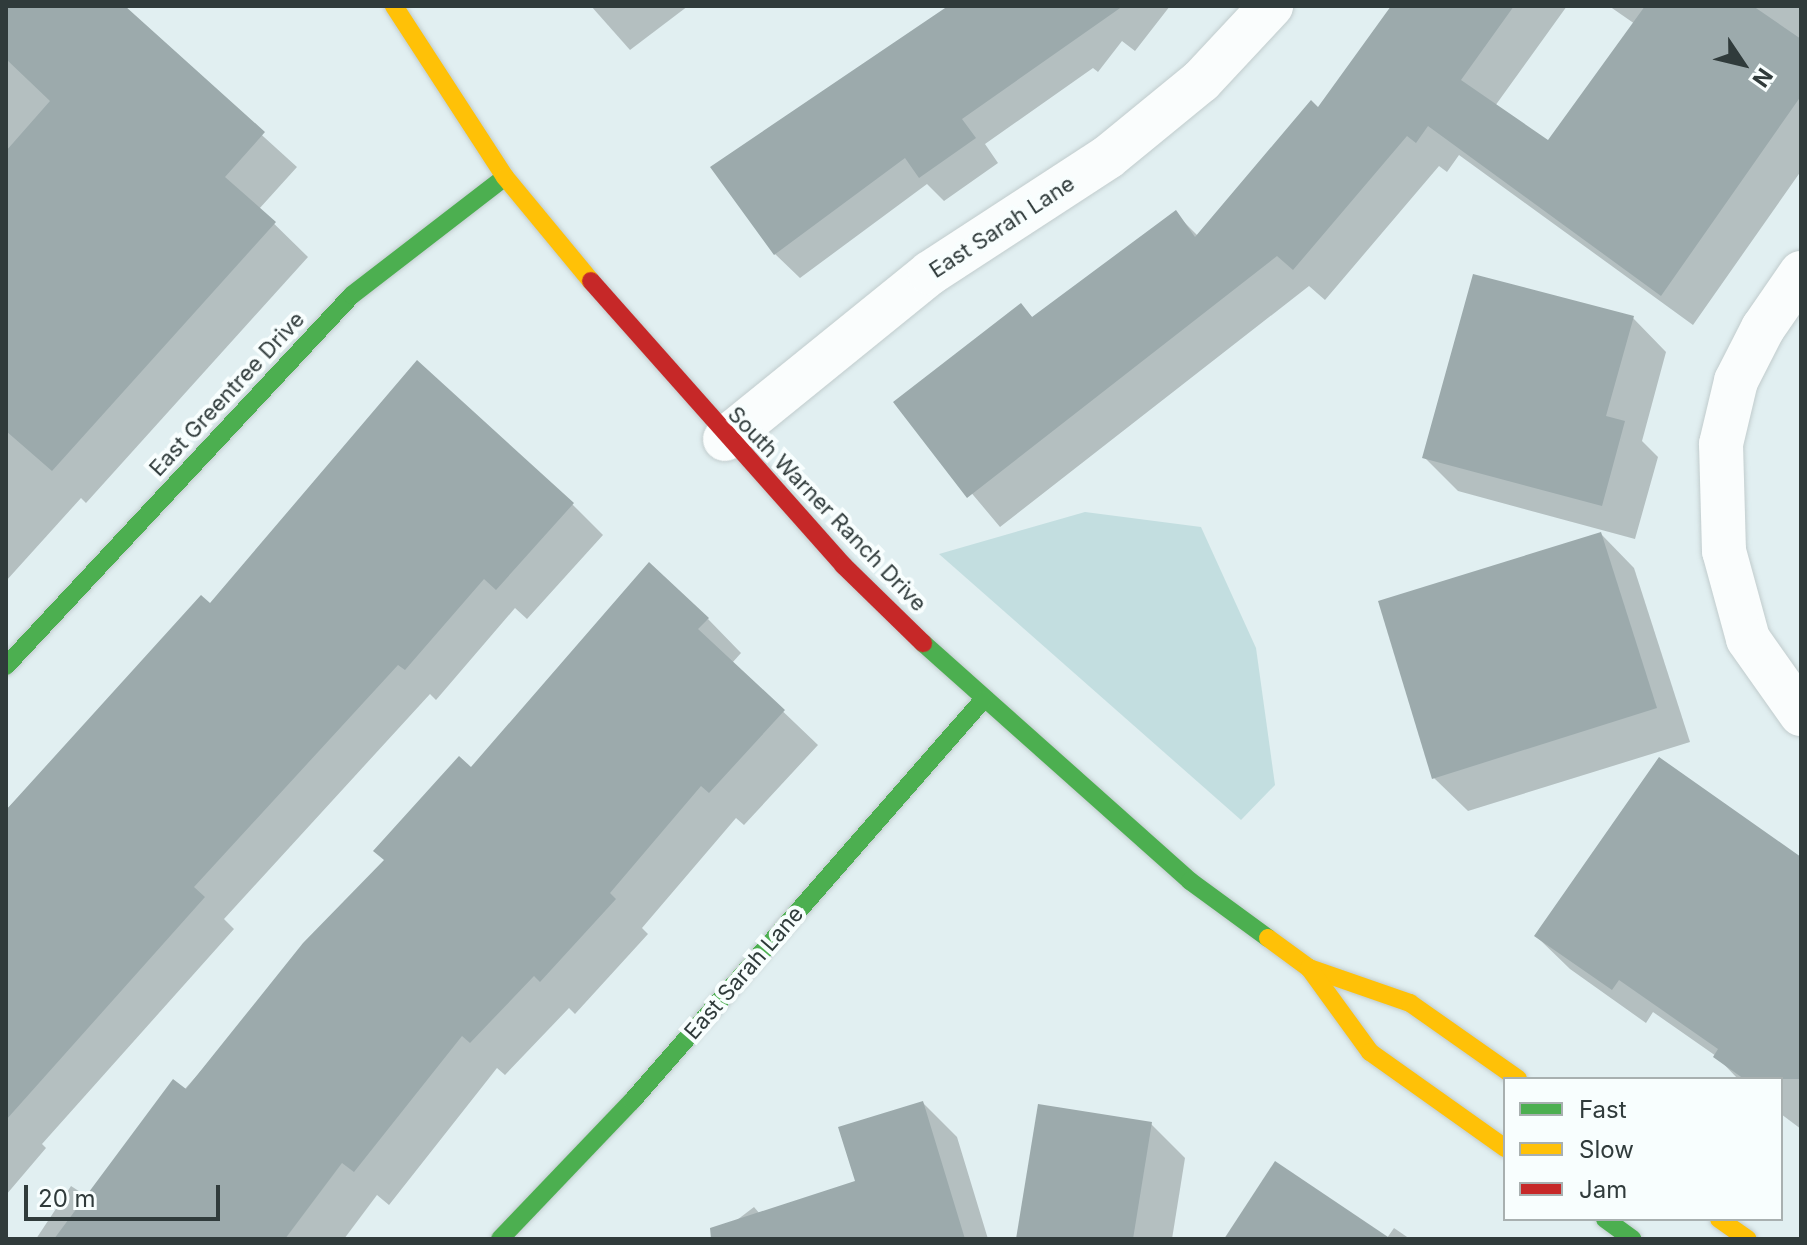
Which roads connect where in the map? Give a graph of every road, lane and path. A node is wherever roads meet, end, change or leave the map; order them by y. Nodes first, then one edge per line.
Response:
1 (394, 6) edge
2 (1271, 6) edge
3 (505, 177) junction
4 (1801, 273) edge
5 (725, 439) junction
6 (6, 666) edge
7 (982, 701) junction
8 (1801, 714) edge
9 (1309, 968) junction
10 (1515, 1077) edge
11 (1503, 1147) edge
12 (1608, 1221) edge
13 (1722, 1221) edge
14 (500, 1239) edge
15 (1633, 1239) edge
16 (1748, 1239) edge

1 - 3 street, South Warner Ranch Drive
2 - 5 street, East Sarah Lane
3 - 5 street, South Warner Ranch Drive
3 - 6 street, East Greentree Drive
4 - 8 street
5 - 7 street, South Warner Ranch Drive
7 - 9 street, South Warner Ranch Drive
7 - 14 street, East Sarah Lane
9 - 10 street, South Warner Ranch Drive
9 - 11 street, South Warner Ranch Drive
12 - 15 street
13 - 16 street

